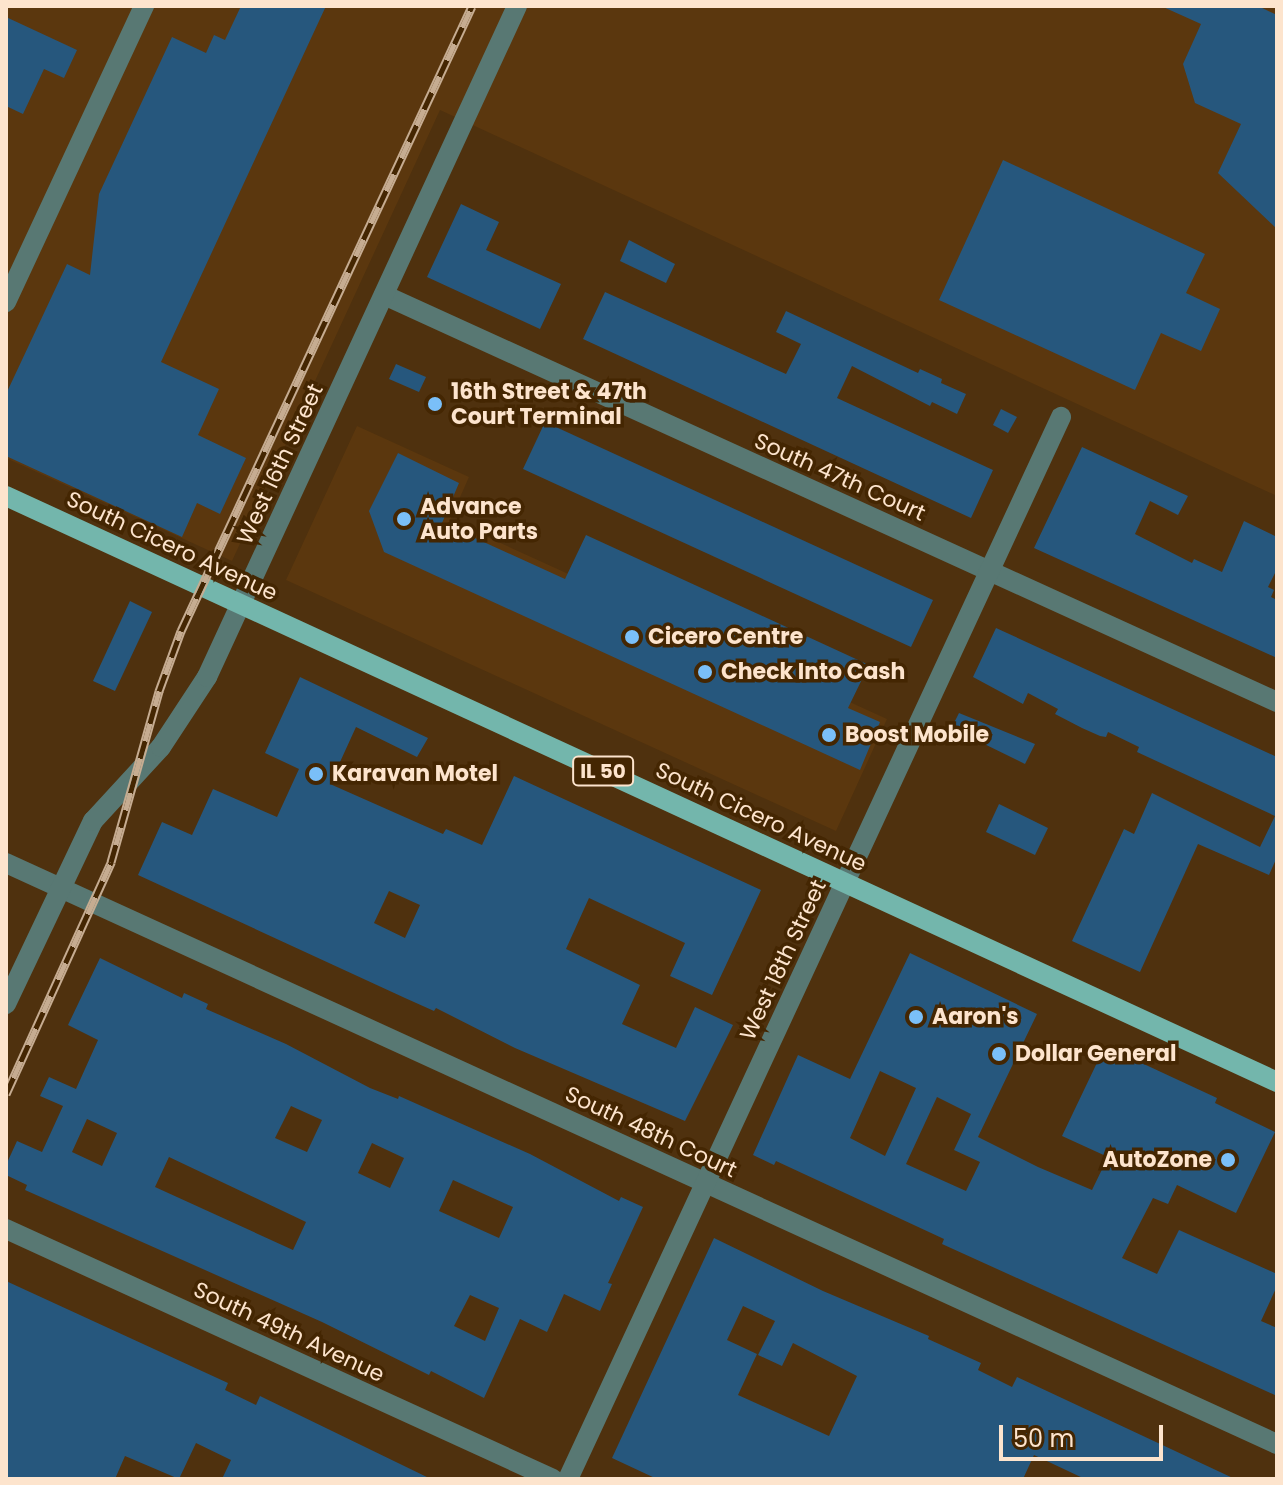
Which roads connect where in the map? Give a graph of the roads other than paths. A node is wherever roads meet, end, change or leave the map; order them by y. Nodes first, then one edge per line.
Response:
1 (144, 6) edge
2 (517, 6) edge
3 (384, 295) junction
4 (6, 302) edge
5 (1061, 417) dead end
6 (6, 496) edge
7 (991, 571) junction
8 (241, 604) junction
9 (1277, 702) edge
10 (6, 863) edge
11 (844, 882) junction
12 (60, 888) junction
13 (6, 1004) edge
14 (1277, 1082) edge
15 (705, 1183) junction
16 (6, 1229) edge
17 (1277, 1444) edge
18 (553, 1479) edge
19 (568, 1479) edge

1 - 4 street
2 - 3 street, West 16th Street
3 - 7 street, South 47th Court
3 - 8 street, West 16th Street
5 - 7 street, West 18th Street
6 - 8 main road, South Cicero Avenue / IL 50
7 - 9 street, South 47th Court
7 - 11 street, West 18th Street
8 - 11 main road, South Cicero Avenue / IL 50
8 - 12 street, West 16th Street
10 - 12 street, South 48th Court
11 - 14 main road, South Cicero Avenue / IL 50
11 - 15 street, West 18th Street
12 - 13 street, West 16th Street
12 - 15 street, South 48th Court
15 - 17 street, South 48th Court
15 - 19 street, West 18th Street
16 - 18 street, South 49th Avenue

